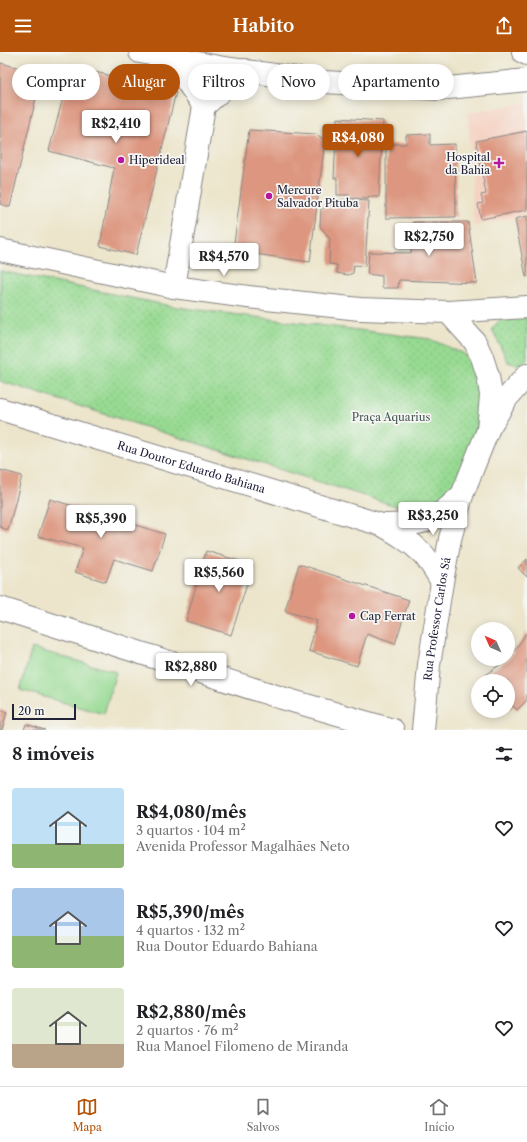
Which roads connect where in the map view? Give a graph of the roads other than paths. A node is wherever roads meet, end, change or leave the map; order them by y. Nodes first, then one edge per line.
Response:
1 (140, 52) edge
2 (523, 52) edge
3 (527, 54) edge
4 (163, 55) edge
5 (212, 64) edge
6 (259, 72) edge
7 (527, 80) edge
8 (211, 100) edge
9 (204, 106) junction
10 (0, 250) edge
11 (174, 288) junction
12 (527, 307) edge
13 (448, 312) junction
14 (527, 375) edge
15 (0, 409) edge
16 (488, 430) junction
17 (462, 495) junction
18 (382, 525) junction
19 (442, 582) junction
20 (0, 608) edge
21 (393, 730) edge
22 (423, 730) edge

1 - 4 street
2 - 3 street
4 - 5 street
4 - 9 street
6 - 7 street
8 - 9 street
9 - 11 street
10 - 11 street
11 - 13 street
12 - 13 street
13 - 16 street, Rua Professor Carlos Sá
14 - 16 street
15 - 18 street, Rua Doutor Eduardo Bahiana
16 - 17 street, Rua Professor Carlos Sá
17 - 18 street, Rua Doutor Eduardo Bahiana
17 - 19 street, Rua Professor Carlos Sá
18 - 19 street, Rua Doutor Eduardo Bahiana
19 - 22 street, Rua Professor Carlos Sá
20 - 21 street

